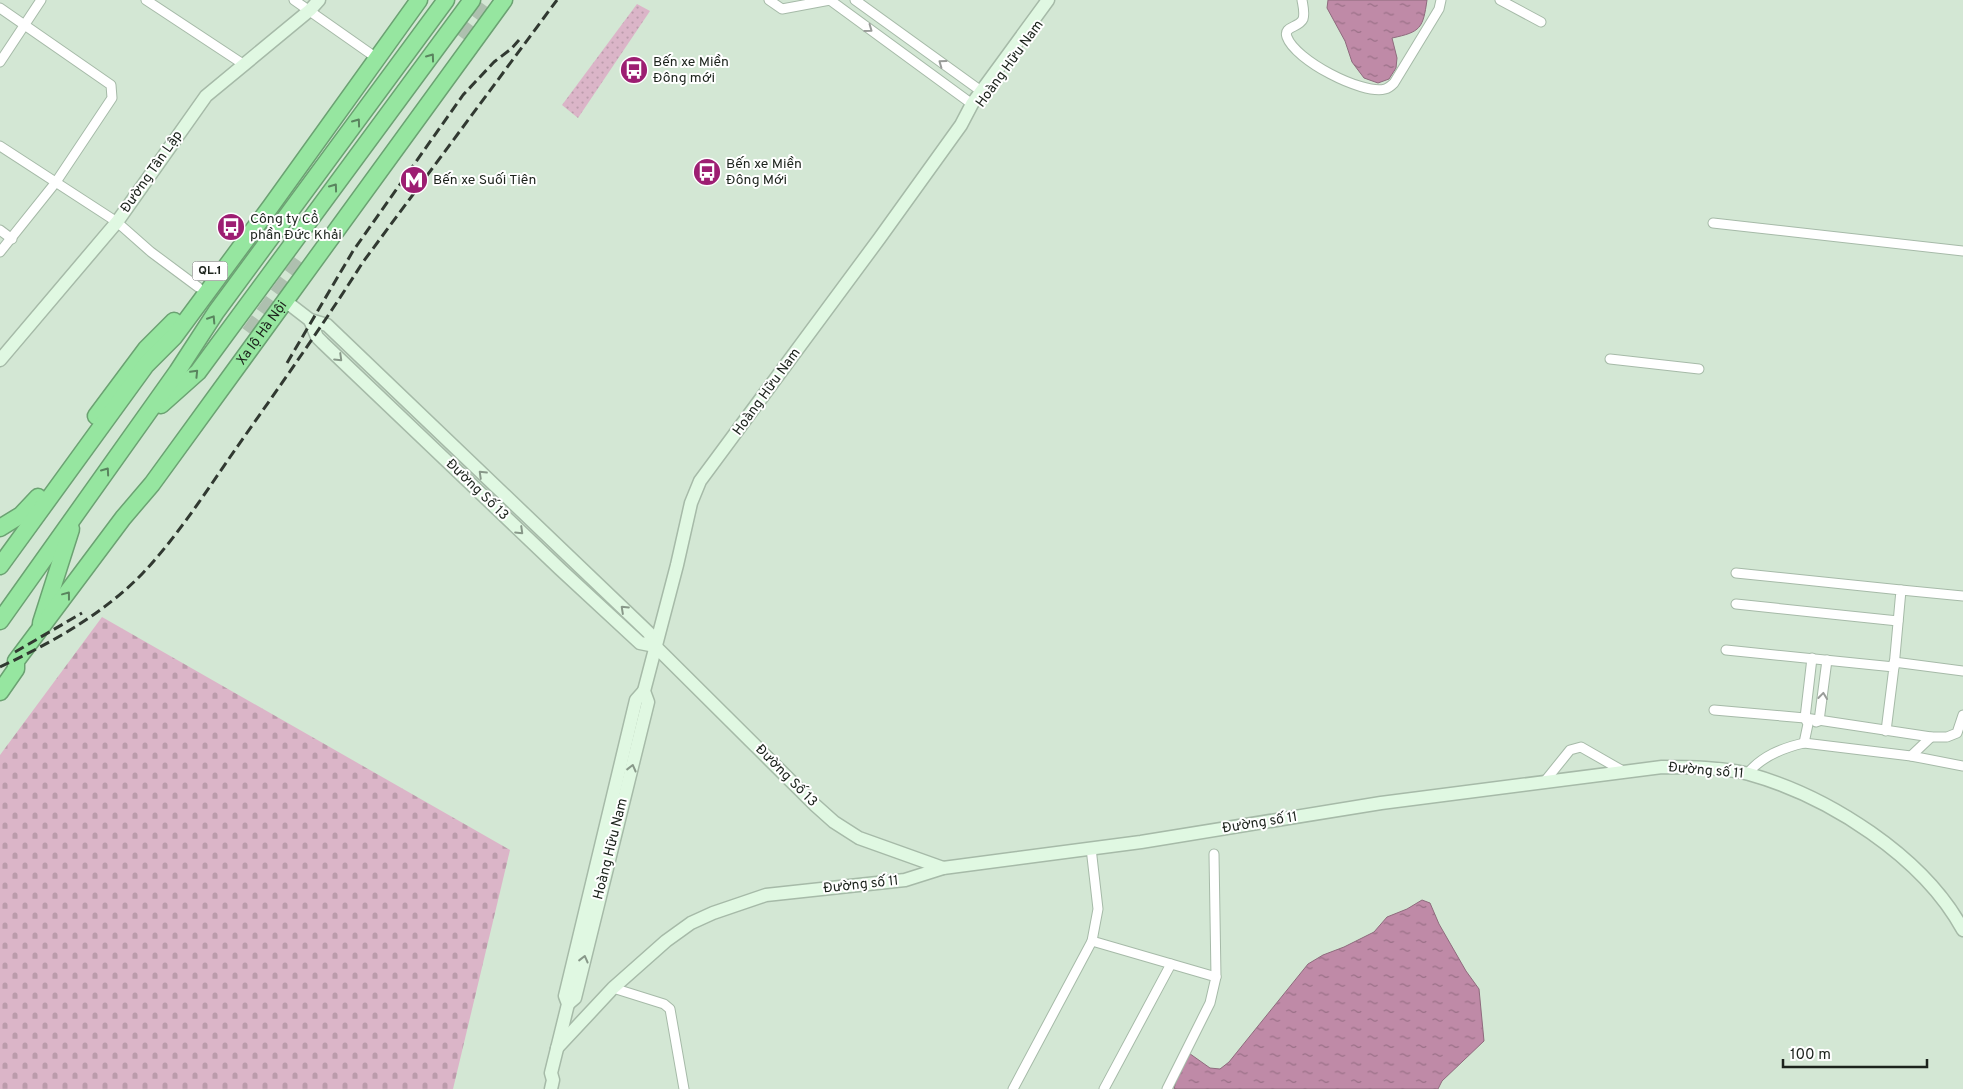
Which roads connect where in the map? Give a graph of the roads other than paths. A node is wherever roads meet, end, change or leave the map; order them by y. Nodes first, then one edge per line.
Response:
1 (41, 0) edge
2 (146, 0) edge
3 (294, 0) edge
4 (319, 0) edge
5 (407, 0) edge
6 (419, 0) edge
7 (446, 0) edge
8 (472, 0) edge
9 (504, 0) edge
10 (769, 0) edge
11 (855, 0) edge
12 (1048, 0) edge
13 (1056, 0) edge
14 (1302, 0) edge
15 (1442, 0) edge
16 (1500, 0) edge
17 (0, 8) edge
18 (310, 10) junction
19 (1541, 22) dead end
20 (24, 25) junction
21 (462, 38) tunnel mouth
22 (373, 56) junction
23 (0, 62) edge
24 (243, 64) junction
25 (981, 91) junction
26 (972, 104) junction
27 (960, 125) junction
28 (0, 146) edge
29 (56, 182) junction
30 (117, 222) junction
31 (1713, 223) dead end
32 (0, 230) edge
33 (12, 239) junction
34 (1963, 251) edge
35 (0, 252) edge
36 (304, 256) tunnel mouth
37 (247, 271) junction
38 (263, 284) junction
39 (198, 287) junction
40 (284, 300) junction
41 (310, 320) junction
42 (249, 333) tunnel mouth
43 (1610, 358) dead end
44 (0, 360) edge
45 (1699, 369) dead end
46 (426, 420) junction
47 (134, 430) junction
48 (415, 431) junction
49 (78, 510) junction
50 (37, 514) junction
51 (123, 518) junction
52 (0, 528) edge
53 (0, 537) edge
54 (0, 566) edge
55 (1736, 573) dead end
56 (1901, 590) junction
57 (1963, 596) edge
58 (1736, 604) dead end
59 (0, 621) edge
60 (1898, 621) junction
61 (38, 634) junction
62 (655, 646) junction
63 (1726, 650) dead end
64 (1812, 658) junction
65 (1827, 660) junction
66 (16, 661) junction
67 (1894, 665) junction
68 (1963, 671) edge
69 (0, 674) edge
70 (0, 692) edge
71 (1714, 710) dead end
72 (1963, 715) edge
73 (1806, 721) junction
74 (1819, 721) junction
75 (1886, 730) junction
76 (1931, 737) junction
77 (1804, 743) junction
78 (1911, 756) junction
79 (1963, 766) edge
80 (1623, 771) junction
81 (1747, 774) junction
82 (1545, 781) junction
83 (1091, 848) junction
84 (1214, 854) dead end
85 (943, 868) junction
86 (1963, 930) edge
87 (1092, 941) junction
88 (1171, 964) junction
89 (1216, 977) junction
90 (613, 988) junction
91 (568, 1004) junction
92 (590, 1013) junction
93 (557, 1048) junction
94 (551, 1073) junction
95 (542, 1089) edge
96 (551, 1089) edge
97 (684, 1089) edge
98 (1013, 1089) edge
99 (1104, 1089) edge
100 (1167, 1089) edge

1 - 20 street
2 - 24 street
3 - 18 street
4 - 18 street, Đường Tân Lập
5 - 22 highway, QL.1
6 - 22 highway, QL.1
37 -> 7 highway, Xa lộ Hà Nội / QL.1
38 -> 8 highway, Xa lộ Hà Nội / QL.1
9 - 40 highway, Xa lộ Hà Nội / QL.1
10 -> 26 street
25 -> 11 street
12 - 25 street, Hoàng Hữu Nam
13 - 27 street, Hoàng Hữu Nam
14 - 15 street
16 - 19 street
17 - 20 street
18 - 22 street
18 - 24 street, Đường Tân Lập
20 - 23 street
20 - 29 street
21 - 36 highway
22 - 39 highway, QL.1
22 - 50 highway, QL.1
24 - 30 street, Đường Tân Lập
25 - 26 street, Hoàng Hữu Nam
26 - 27 street, Hoàng Hữu Nam
27 - 62 street, Hoàng Hữu Nam
28 - 29 street
29 - 30 street
29 - 33 street
30 - 39 street
30 - 44 street, Đường Tân Lập
31 - 34 street
32 - 33 street
33 - 35 street
37 - 38 highway
47 -> 37 highway, Xa lộ Hà Nội / QL.1
38 - 40 highway
47 -> 38 highway, Xa lộ Hà Nội / QL.1
39 - 52 highway, QL.1
40 - 41 street, Đường Số 13
40 - 51 highway, Xa lộ Hà Nội / QL.1
41 - 46 street, Đường Số 13
41 -> 48 street, Đường Số 13
42 - 51 highway, QL.1
43 - 45 street
46 - 48 street
62 -> 46 street, Đường Số 13
49 -> 47 highway, Xa lộ Hà Nội / QL.1
48 -> 62 street, Đường Số 13
49 - 59 highway, Xa lộ Hà Nội / QL.1
49 - 61 highway, QL.1
50 - 53 highway, QL.1
50 - 54 highway, QL.1
61 -> 51 highway, Xa lộ Hà Nội / QL.1
55 - 56 street
56 - 57 street
56 - 60 street
58 - 60 street
60 - 67 street
61 - 66 highway, Xa lộ Hà Nội / QL.1
62 - 85 street, Đường Số 13
62 - 91 street, Hoàng Hữu Nam
63 - 64 street
64 - 65 street
64 - 73 street
65 - 67 street
74 -> 65 street
66 - 69 highway, Xa lộ Hà Nội / QL.1
66 - 70 highway, Xa lộ Hà Nội / QL.1
67 - 68 street
67 - 75 street
71 - 73 street
72 - 76 street
73 - 74 street
73 - 77 street
74 - 75 street
75 - 76 street
76 - 78 street
77 - 78 street
77 - 81 street
78 - 79 street
80 - 81 street, Đường số 11
80 - 82 street, Đường số 11
80 - 82 street
81 - 86 street, Đường số 11
82 - 83 street, Đường số 11
83 - 85 street, Đường số 11
83 - 87 street
84 - 89 street
85 - 90 street, Đường số 11
87 - 88 street
87 - 98 street
88 - 89 street
88 - 99 street
89 - 100 street
90 - 92 street, Đường số 11
90 - 97 street
91 - 92 street
91 - 93 street, Hoàng Hữu Nam
92 - 93 street, Đường số 11
93 - 94 street, Hoàng Hữu Nam
94 - 95 street, Hoàng Hữu Nam
94 - 96 street, Hoàng Hữu Nam

